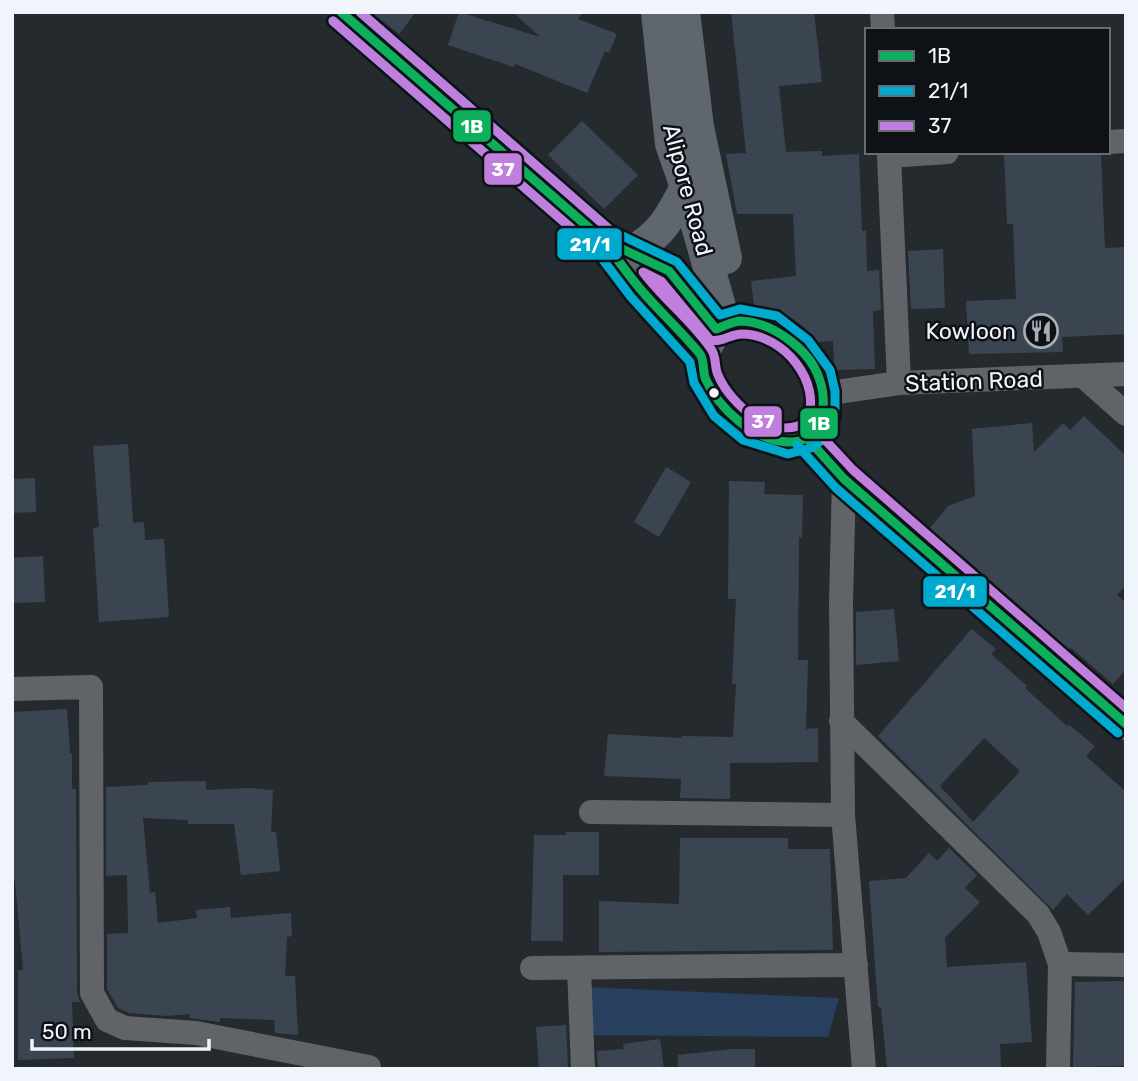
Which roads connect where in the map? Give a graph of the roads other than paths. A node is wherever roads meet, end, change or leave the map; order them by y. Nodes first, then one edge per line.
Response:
1 (341, 12) edge
2 (657, 12) edge
3 (684, 12) edge
4 (889, 154) edge
5 (686, 187) junction
6 (616, 246) junction
7 (721, 333) junction
8 (1126, 374) edge
9 (1083, 376) junction
10 (899, 383) junction
11 (823, 394) junction
12 (1126, 414) edge
13 (806, 437) junction
14 (844, 479) junction
15 (12, 689) edge
16 (841, 721) junction
17 (1126, 724) edge
18 (591, 812) dead end
19 (843, 815) junction
20 (1060, 964) junction
21 (856, 965) junction
22 (1126, 965) edge
23 (532, 968) dead end
24 (579, 968) junction
25 (369, 1069) edge
26 (583, 1069) edge
27 (864, 1069) edge
28 (1058, 1069) edge

1 - 6 street
2 - 5 main road, Alipore Road
3 - 7 main road, Alipore Road
4 - 10 street
5 - 6 main road
5 - 7 main road, Alipore Road
6 - 7 street
6 - 7 street
7 - 11 main road
7 - 13 main road
8 - 9 street, Station Road
9 - 10 street, Station Road
9 - 12 street
10 - 11 street, Station Road
11 - 13 main road
13 - 14 main road
14 - 16 street
14 - 17 main road
15 - 25 street
16 - 19 street
16 - 20 street
18 - 19 street
19 - 21 street
20 - 22 street
20 - 28 street
21 - 24 street
21 - 27 street
23 - 24 street
24 - 26 street

